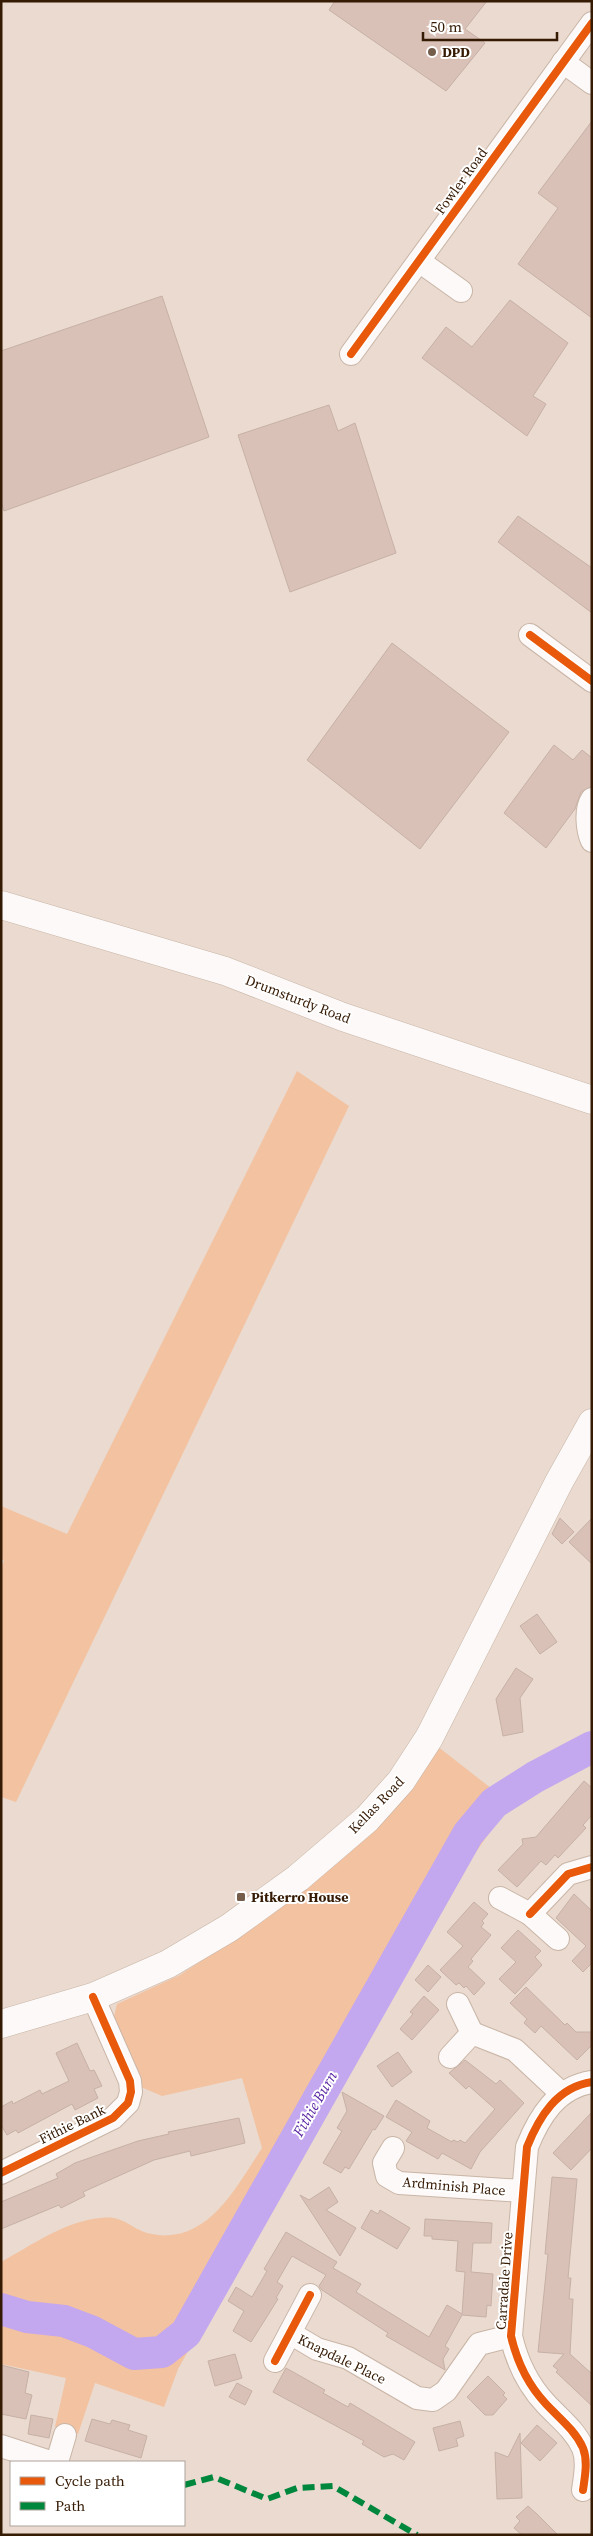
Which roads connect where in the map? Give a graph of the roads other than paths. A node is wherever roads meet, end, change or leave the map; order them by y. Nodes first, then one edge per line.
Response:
1 (592, 23) edge
2 (563, 62) junction
3 (592, 83) edge
4 (419, 261) junction
5 (461, 291) dead end
6 (352, 354) dead end
7 (530, 635) dead end
8 (592, 680) edge
9 (592, 799) edge
10 (592, 841) edge
11 (1, 905) edge
12 (592, 1100) edge
13 (592, 1423) edge
14 (591, 1870) edge
15 (500, 1898) dead end
16 (530, 1914) junction
17 (558, 1939) dead end
18 (93, 1997) junction
19 (458, 2004) dead end
20 (1, 2024) edge
21 (472, 2033) junction
22 (450, 2057) dead end
23 (592, 2082) edge
24 (562, 2093) junction
25 (394, 2148) dead end
26 (1, 2173) edge
27 (523, 2191) junction
28 (310, 2295) dead end
29 (290, 2333) junction
30 (511, 2336) junction
31 (275, 2361) dead end
32 (65, 2435) dead end
33 (1, 2446) edge
34 (47, 2461) edge
35 (57, 2461) edge
36 (583, 2490) dead end

1 - 2 street, Fowler Road
2 - 3 street
2 - 4 street, Fowler Road
4 - 5 street
4 - 6 street, Fowler Road
7 - 8 street
9 - 10 street
11 - 12 main road, Drumsturdy Road
13 - 18 main road, Kellas Road
14 - 16 street
15 - 16 street
16 - 17 street
18 - 20 main road, Kellas Road
18 - 26 street, Fithie Bank
19 - 21 street
21 - 22 street
21 - 24 street
23 - 24 street, Carradale Drive
24 - 27 street, Carradale Drive
25 - 27 street, Ardminish Place
27 - 30 street, Carradale Drive
28 - 29 street, Knapdale Place
29 - 30 street, Knapdale Place
29 - 31 street, Knapdale Place
30 - 36 street, Carradale Drive
32 - 35 street
33 - 34 street

